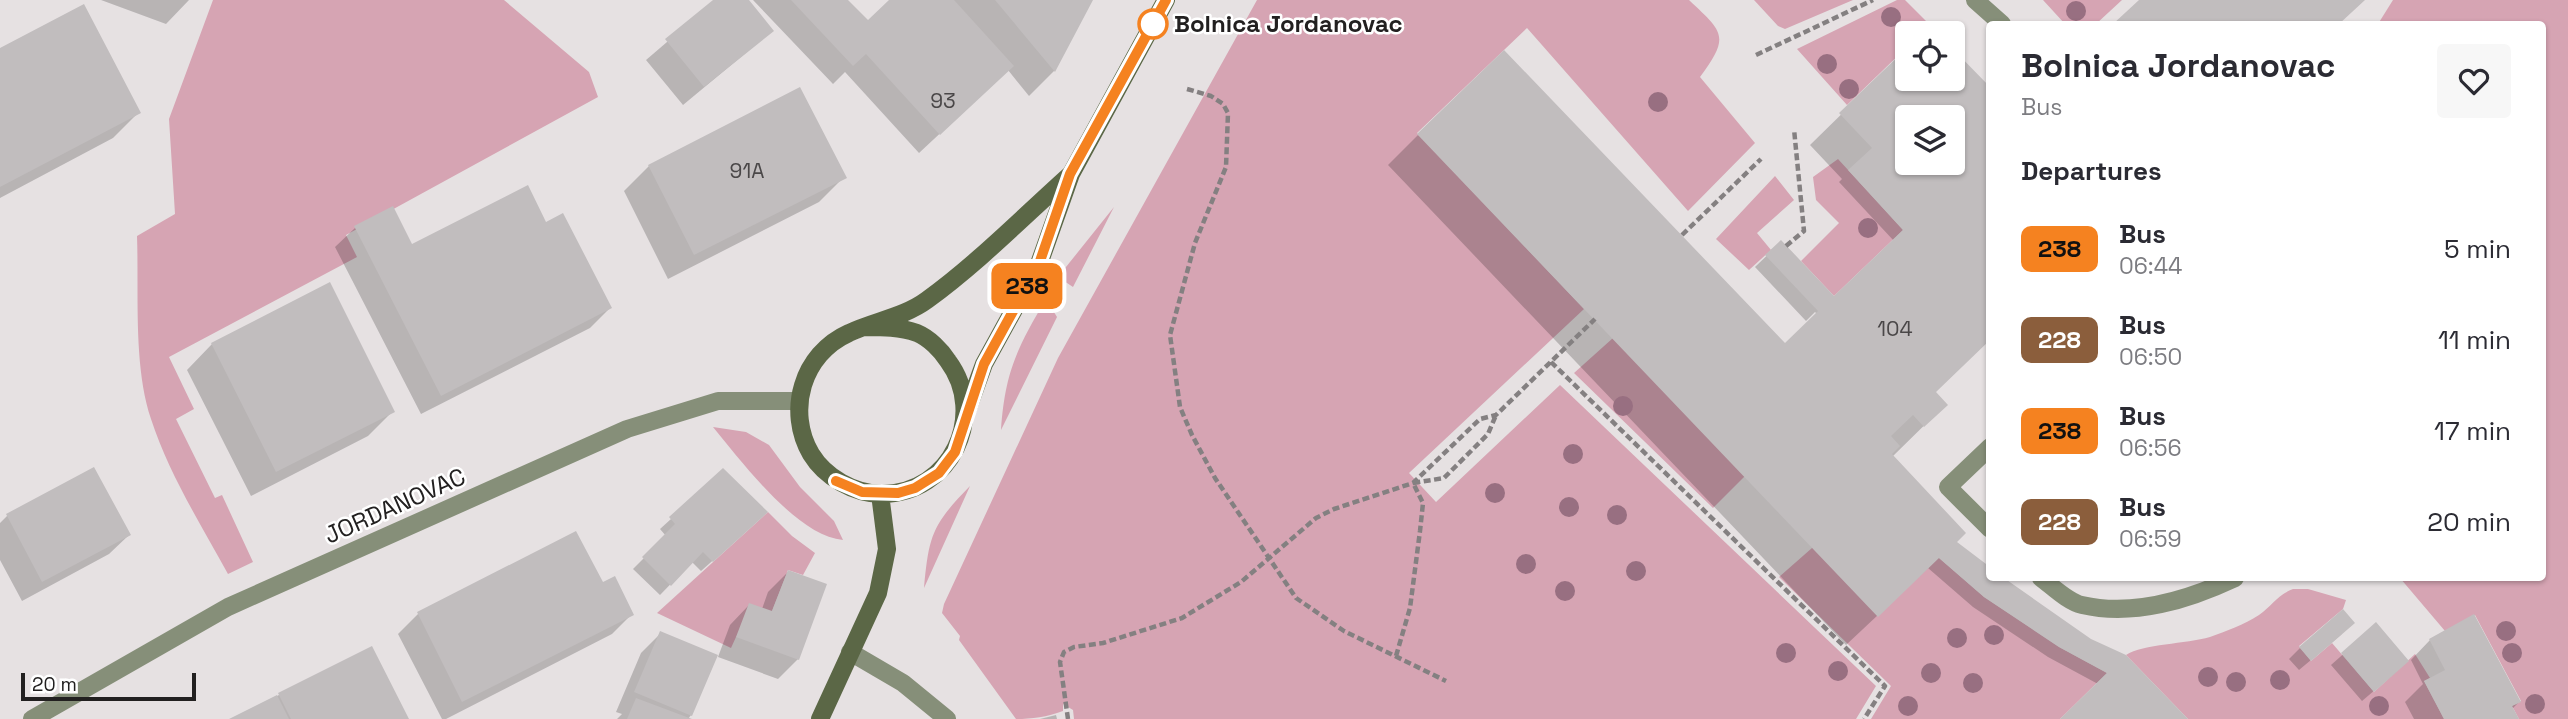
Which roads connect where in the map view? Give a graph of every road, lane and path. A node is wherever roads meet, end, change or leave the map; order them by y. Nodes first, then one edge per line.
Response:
1 (1167, 0) edge
2 (1873, 0) edge
3 (1975, 0) edge
4 (1999, 21) edge
5 (1756, 55) dead end
6 (1187, 89) dead end
7 (1794, 129) dead end
8 (1761, 159) dead end
9 (1070, 174) junction
10 (1682, 235) dead end
11 (1786, 246) dead end
12 (1595, 319) dead end
13 (865, 327) junction
14 (1551, 362) junction
15 (798, 401) junction
16 (966, 411) junction
17 (1496, 415) junction
18 (1986, 451) edge
19 (1413, 483) junction
20 (880, 494) junction
21 (1986, 525) edge
22 (1268, 559) junction
23 (2045, 581) edge
24 (2229, 581) edge
25 (850, 652) junction
26 (1396, 656) junction
27 (1446, 681) dead end
28 (32, 719) edge
29 (820, 719) edge
30 (947, 719) edge
31 (1068, 719) edge
32 (1864, 719) edge

1 - 9 main road
2 - 5 path
3 - 4 street
6 - 22 path
7 - 11 path
8 - 10 path
9 - 13 main road
9 - 16 main road
12 - 14 path
13 - 15 main road
13 - 16 main road
14 - 17 path
14 - 32 path
15 - 20 main road
15 - 28 street, JORDANOVAC
16 - 20 main road
17 - 19 path
17 - 19 path
18 - 21 street
19 - 22 path
19 - 26 path
20 - 25 main road
22 - 26 path
22 - 31 path
23 - 24 street
25 - 29 main road
25 - 30 street
26 - 27 path

